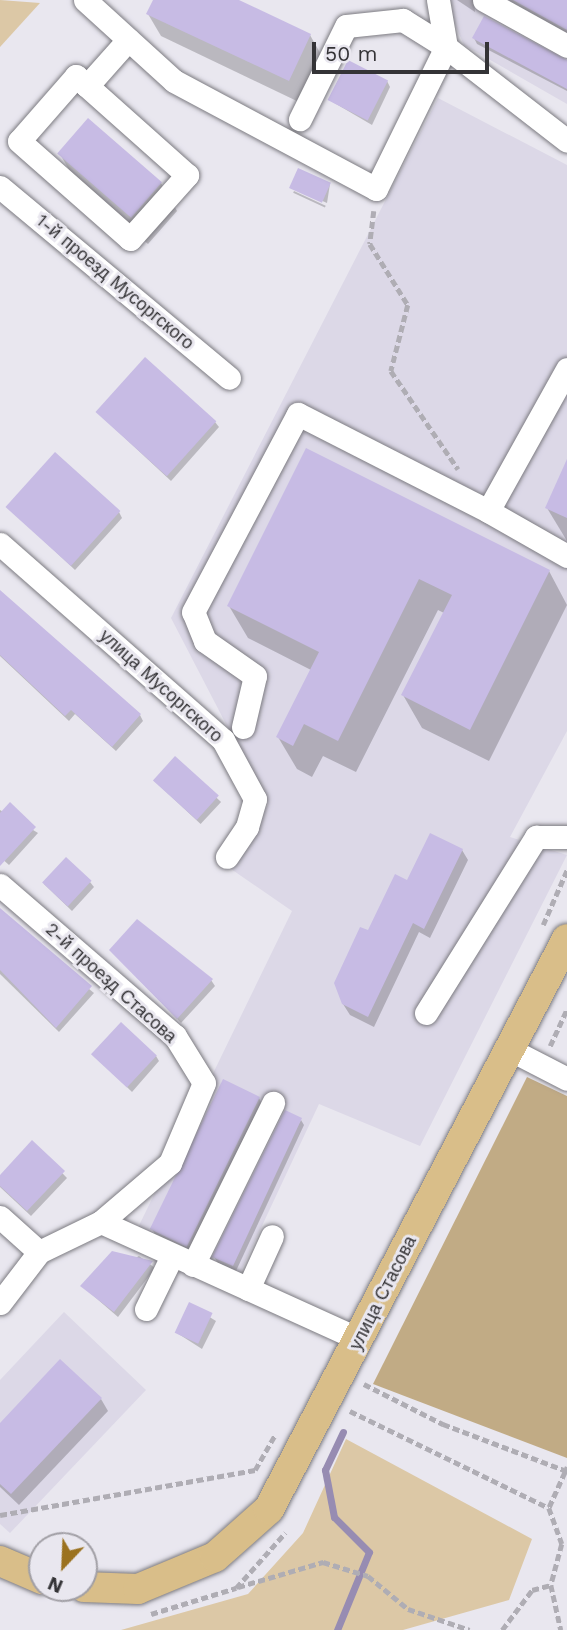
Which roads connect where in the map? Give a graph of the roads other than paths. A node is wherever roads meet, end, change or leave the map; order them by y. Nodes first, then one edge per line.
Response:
1 (85, 0) edge
2 (438, 0) edge
3 (484, 0) edge
4 (128, 40) junction
5 (567, 46) edge
6 (446, 47) junction
7 (87, 86) junction
8 (300, 119) dead end
9 (567, 141) edge
10 (0, 187) edge
11 (567, 369) edge
12 (229, 378) dead end
13 (488, 511) junction
14 (0, 544) edge
15 (567, 556) edge
16 (243, 727) dead end
17 (567, 837) edge
18 (228, 857) dead end
19 (0, 886) edge
20 (553, 935) edge
21 (560, 968) edge
22 (426, 1013) dead end
23 (509, 1049) junction
24 (567, 1079) edge
25 (273, 1103) dead end
26 (0, 1217) edge
27 (101, 1222) junction
28 (272, 1236) dead end
29 (39, 1252) junction
30 (183, 1261) junction
31 (248, 1289) junction
32 (0, 1303) edge
33 (146, 1309) dead end
34 (359, 1339) junction
35 (0, 1561) edge
36 (28, 1574) edge
37 (98, 1588) edge

1 - 4 street
2 - 6 street
3 - 5 street
4 - 6 street
4 - 7 street
6 - 8 street
6 - 9 street
7 - 7 street
10 - 12 street, 1-й проезд Мусоргского
11 - 13 street
13 - 15 street
13 - 16 street
14 - 18 street, улица Мусоргского
17 - 22 street
19 - 27 street, 2-й проезд Стасова
20 - 21 main road, улица Стасова
21 - 23 main road, улица Стасова
23 - 24 street
23 - 34 main road, улица Стасова
25 - 30 street
26 - 29 street
27 - 29 street
27 - 30 street
28 - 31 street
29 - 32 street
30 - 31 street
30 - 33 street
31 - 34 street
34 - 37 main road, улица Стасова
35 - 36 main road

